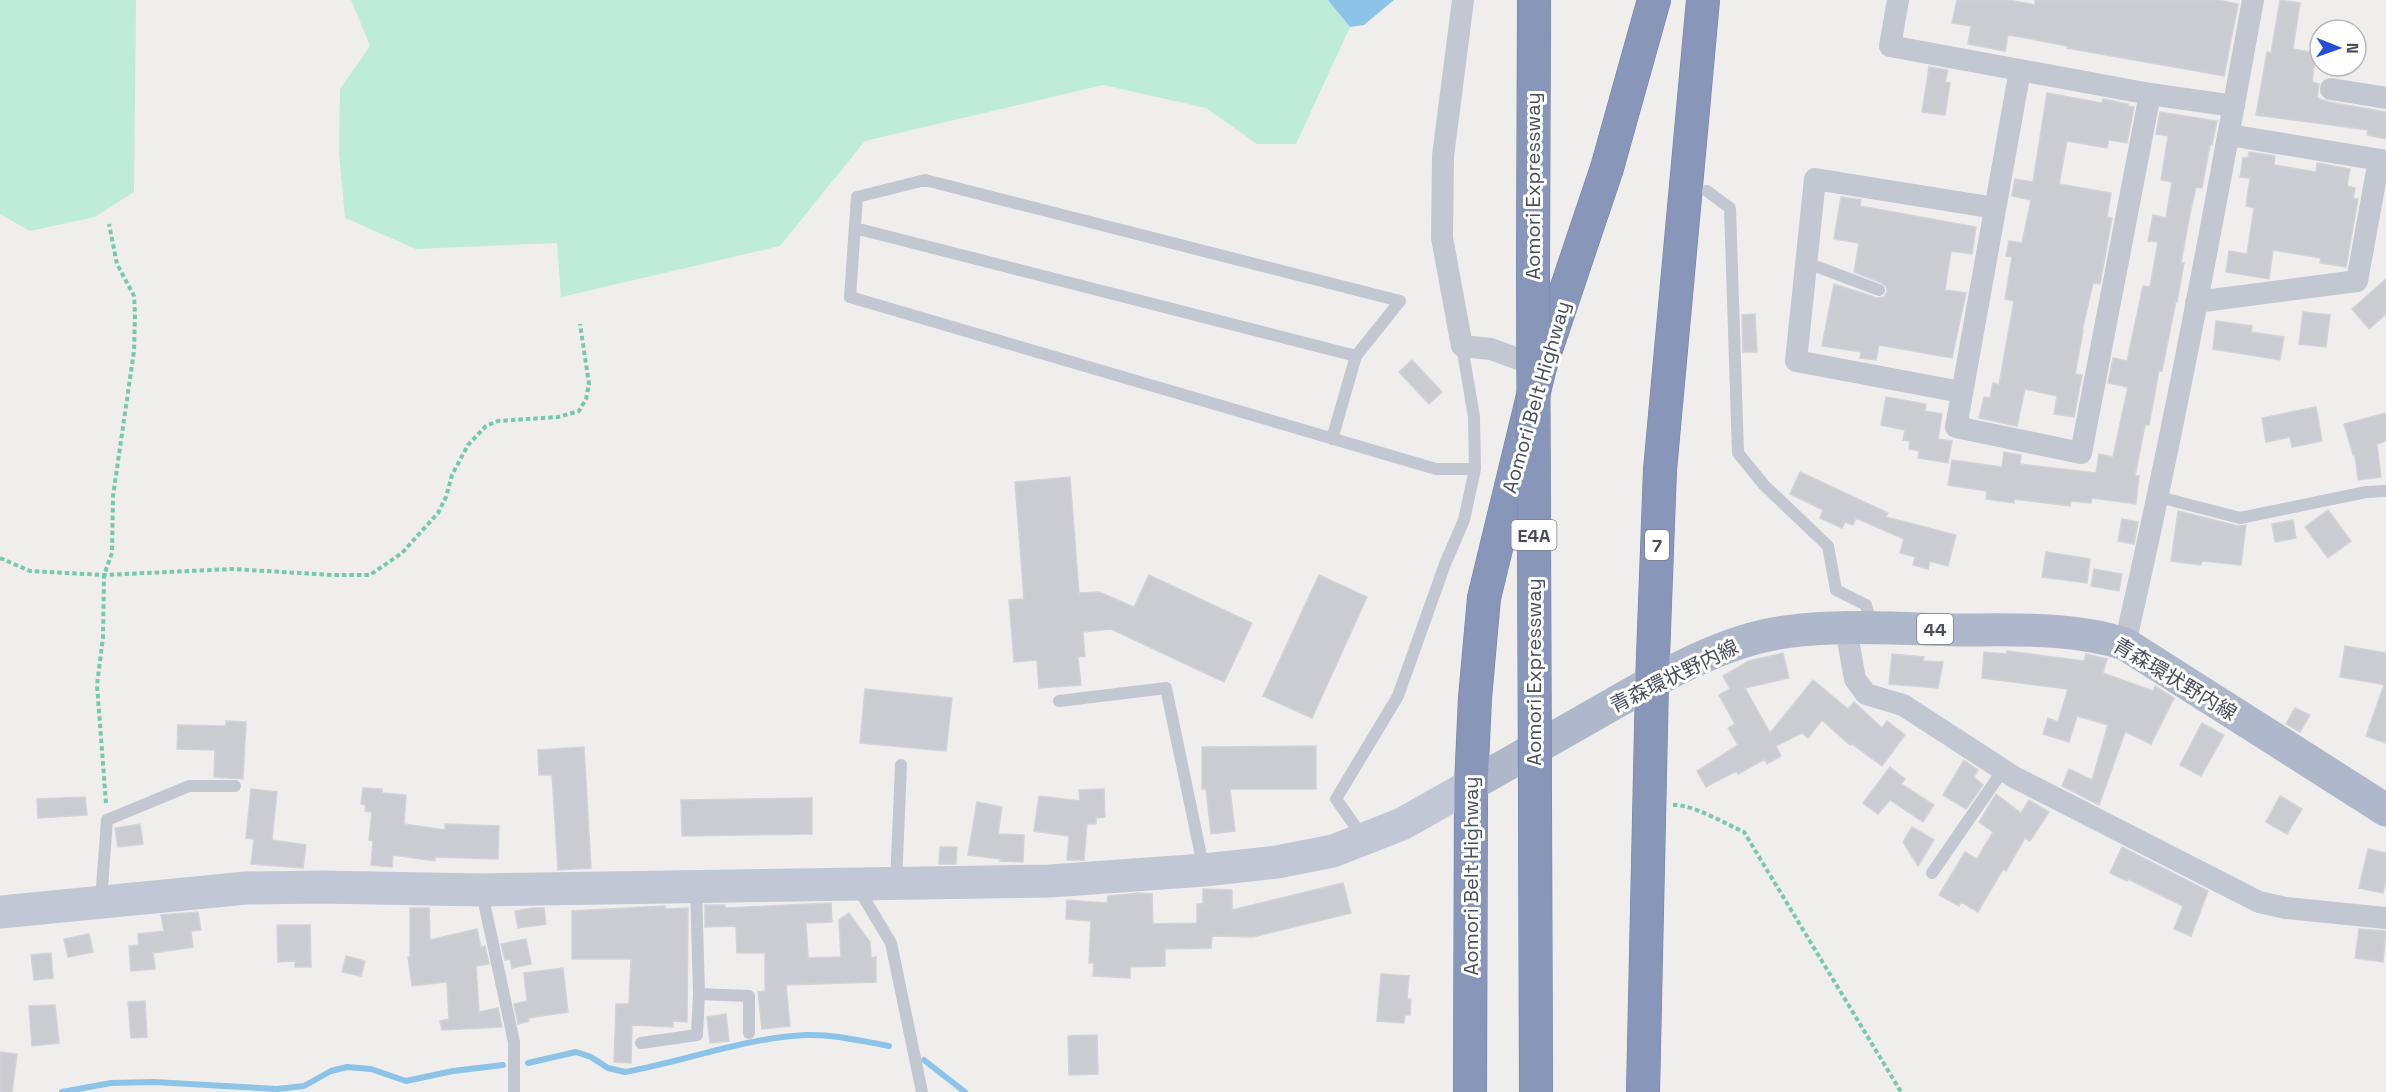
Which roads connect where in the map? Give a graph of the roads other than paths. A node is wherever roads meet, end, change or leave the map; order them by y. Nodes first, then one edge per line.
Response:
1 (1463, 0) edge
2 (1534, 0) edge
3 (1654, 0) edge
4 (1703, 0) edge
5 (1898, 0) edge
6 (2253, 0) edge
7 (2020, 70) junction
8 (2331, 89) dead end
9 (2150, 94) junction
10 (2386, 98) edge
11 (2234, 106) junction
12 (2229, 135) junction
13 (2383, 160) edge
14 (1707, 191) dead end
15 (1995, 208) junction
16 (855, 228) junction
17 (1807, 263) junction
18 (1879, 290) dead end
19 (2196, 302) junction
20 (1462, 346) junction
21 (1356, 356) junction
22 (1540, 367) junction
23 (1961, 392) junction
24 (1332, 439) junction
25 (1475, 469) junction
26 (2386, 491) edge
27 (2159, 497) junction
28 (1859, 629) junction
29 (2125, 644) junction
30 (1652, 682) junction
31 (1059, 701) dead end
32 (901, 765) dead end
33 (2003, 770) junction
34 (1471, 784) junction
35 (235, 786) dead end
36 (2386, 810) edge
37 (1365, 840) junction
38 (1204, 870) junction
39 (1932, 873) dead end
40 (896, 883) junction
41 (856, 884) junction
42 (696, 886) junction
43 (481, 890) junction
44 (101, 901) junction
45 (0, 912) edge
46 (2386, 918) edge
47 (699, 994) junction
48 (749, 1033) dead end
49 (641, 1043) dead end
50 (514, 1092) edge
51 (922, 1092) edge
52 (1470, 1092) edge
53 (1536, 1092) edge
54 (1643, 1092) edge

1 - 20 street
2 - 53 highway, Aomori Expressway / E4A, bridge
3 - 22 highway, Aomori Belt Highway
4 - 30 highway, 7
5 - 7 street
6 - 11 street
7 - 9 street
7 - 15 street
8 - 10 street
9 - 11 street
9 - 23 street
11 - 12 street
12 - 13 street
12 - 19 street
13 - 19 street
14 - 28 lane
15 - 17 street
15 - 23 street
16 - 21 lane
16 - 21 lane
16 - 24 lane
17 - 18 lane
17 - 23 street
19 - 27 street
20 - 22 street
20 - 25 lane
21 - 24 lane
22 - 34 highway, Aomori Belt Highway
24 - 25 lane
25 - 37 lane
26 - 27 lane
27 - 29 street
28 - 29 main road, 青森環状野内線 / 44
28 - 30 main road, 青森環状野内線 / 44
28 - 33 street
29 - 36 main road, 青森環状野内線 / 44
30 - 34 main road, 青森環状野内線 / 44
30 - 54 highway, 7
31 - 38 lane
32 - 40 lane
33 - 39 lane
33 - 46 street
34 - 37 street
34 - 52 highway, Aomori Belt Highway
35 - 44 lane
37 - 38 street
38 - 40 street
40 - 41 street
41 - 42 street
41 - 51 lane
42 - 43 street
42 - 47 lane
43 - 44 street
43 - 50 lane
44 - 45 street
47 - 48 lane
47 - 49 lane

